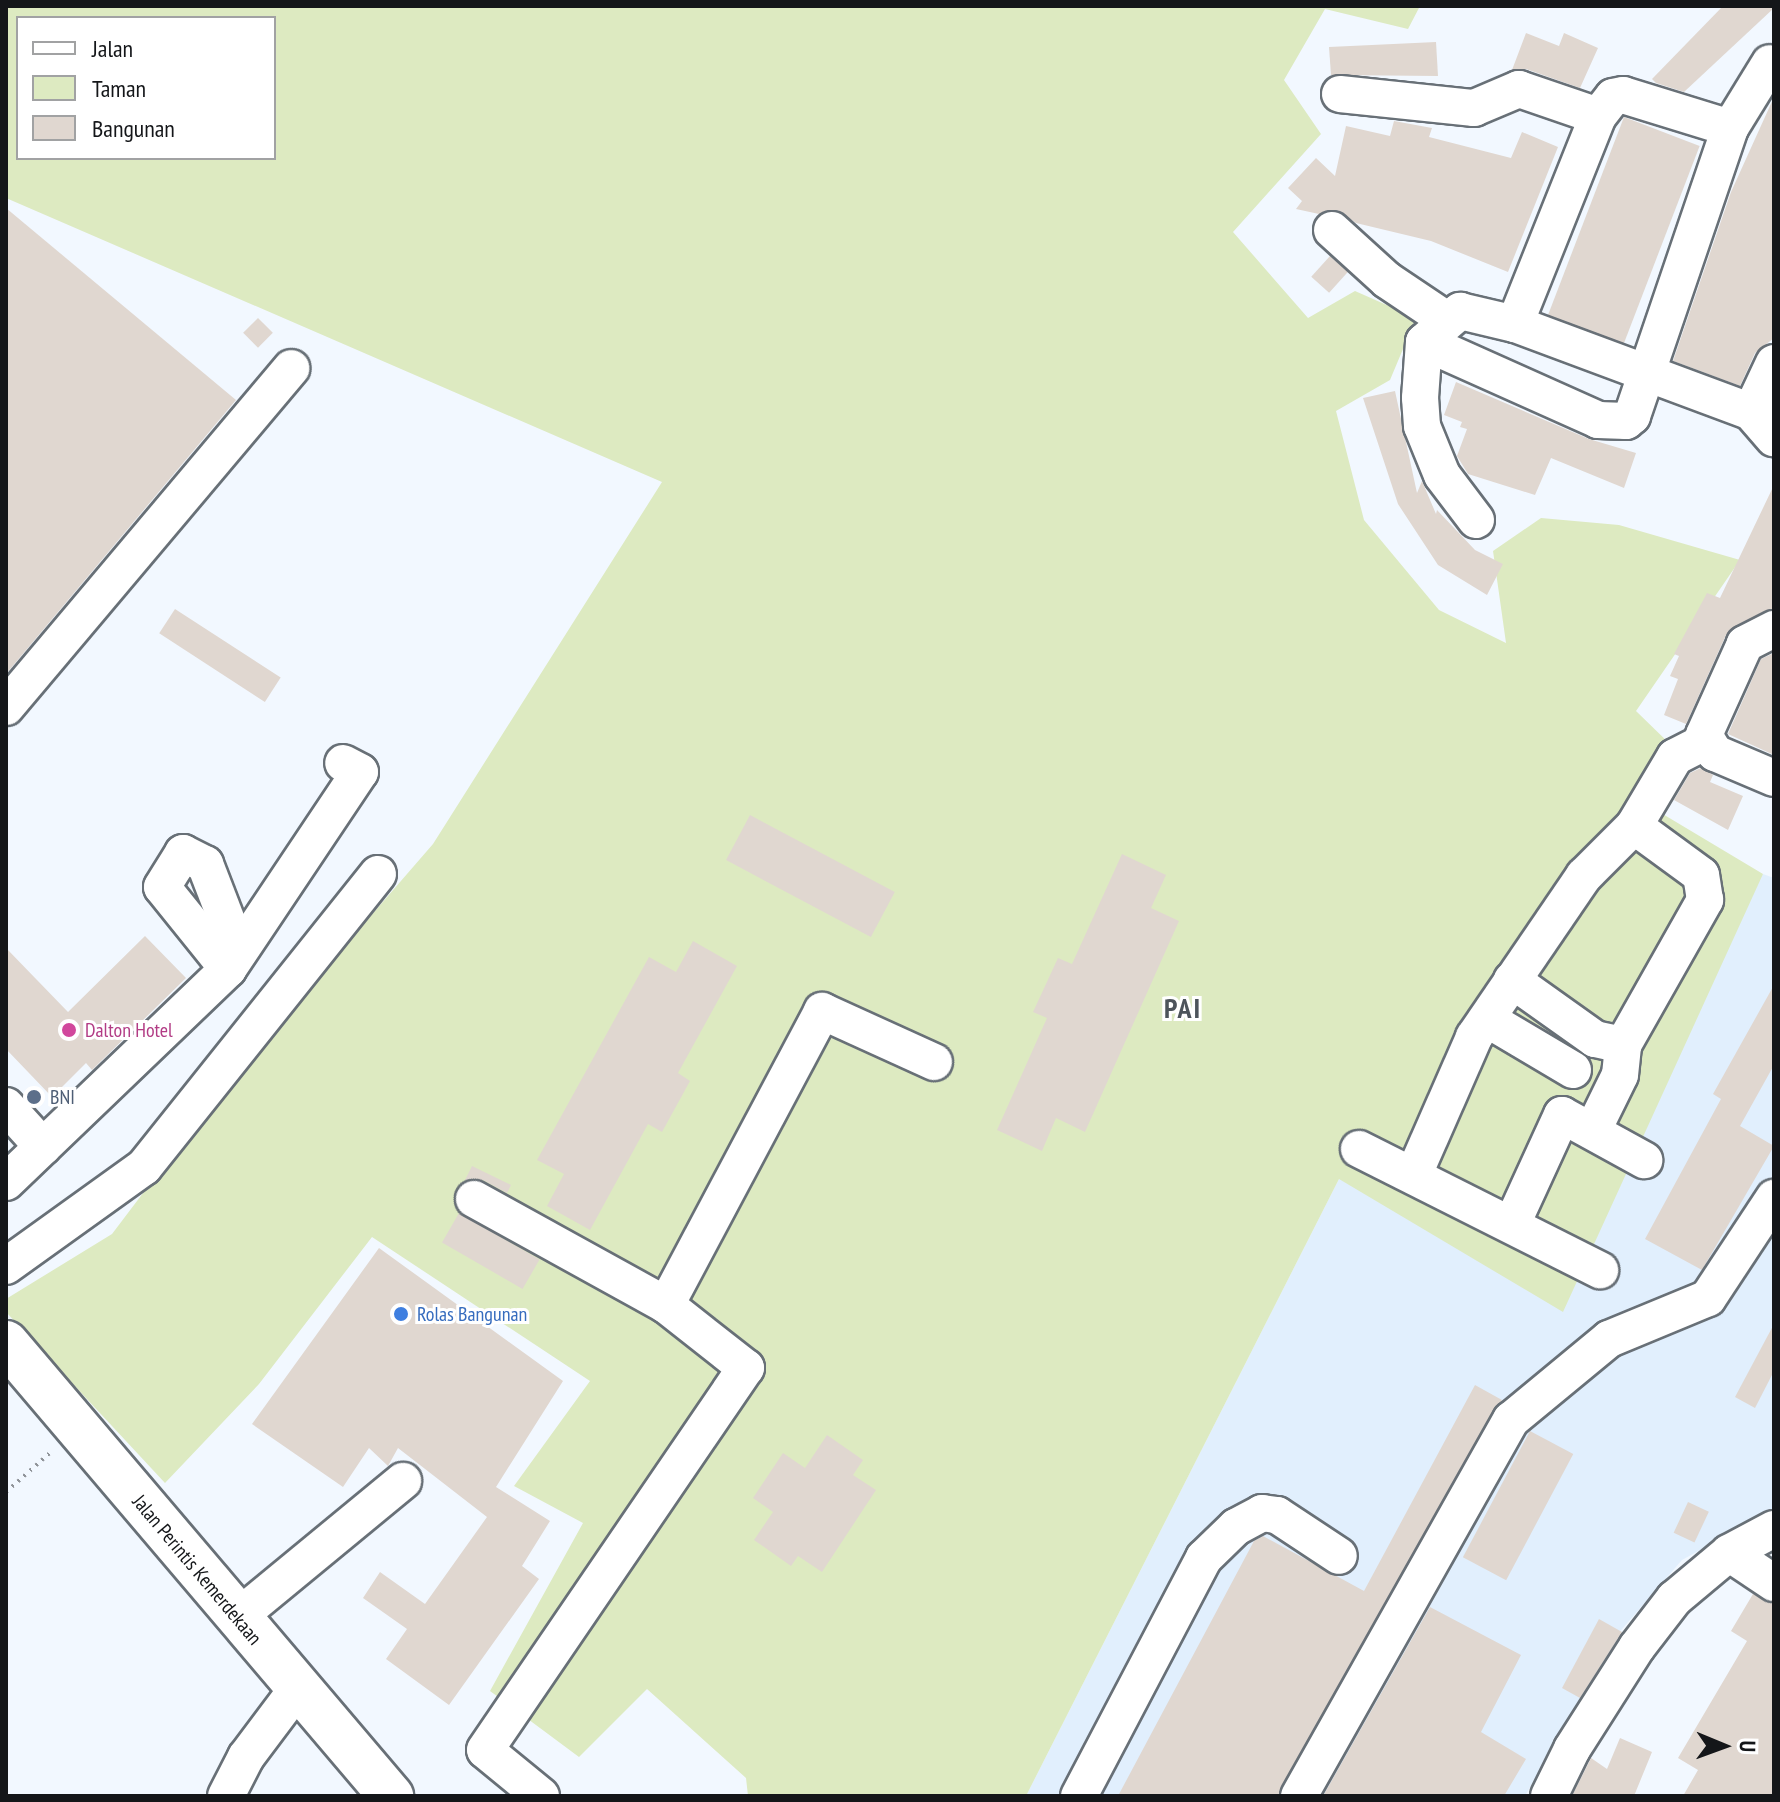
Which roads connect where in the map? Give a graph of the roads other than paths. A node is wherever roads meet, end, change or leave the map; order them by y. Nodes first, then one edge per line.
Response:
1 (1770, 63) dead end
2 (1340, 94) dead end
3 (1598, 116) junction
4 (1730, 128) junction
5 (1332, 230) dead end
6 (1515, 324) junction
7 (1435, 330) junction
8 (1774, 363) edge
9 (291, 368) dead end
10 (1646, 373) junction
11 (1766, 424) edge
12 (1476, 520) dead end
13 (1774, 628) edge
14 (6, 707) edge
15 (1705, 742) junction
16 (343, 763) dead end
17 (1774, 778) edge
18 (1634, 826) junction
19 (378, 874) dead end
20 (1512, 980) junction
21 (1487, 1019) junction
22 (1609, 1042) junction
23 (934, 1062) dead end
24 (1573, 1070) junction
25 (6, 1106) edge
26 (1578, 1123) junction
27 (43, 1147) junction
28 (1359, 1149) dead end
29 (1644, 1160) dead end
30 (1414, 1174) junction
31 (6, 1182) edge
32 (1774, 1198) edge
33 (474, 1199) dead end
34 (1512, 1224) junction
35 (6, 1266) edge
36 (1600, 1270) dead end
37 (666, 1305) junction
38 (6, 1343) edge
39 (403, 1481) dead end
40 (1774, 1529) edge
41 (1729, 1553) junction
42 (1339, 1556) dead end
43 (1774, 1583) edge
44 (238, 1617) junction
45 (297, 1689) junction
46 (226, 1796) edge
47 (391, 1796) edge
48 (541, 1796) edge
49 (1079, 1796) edge
50 (1299, 1796) edge
51 (1549, 1796) edge

1 - 4 street
2 - 3 street
3 - 4 street
3 - 6 street
4 - 10 street
5 - 7 street
6 - 7 street
6 - 10 street
7 - 10 street
7 - 12 street
8 - 11 street
9 - 14 street
10 - 11 street
13 - 15 street
15 - 17 street
15 - 18 street
16 - 27 street
18 - 20 street
18 - 22 street
19 - 35 street
20 - 21 street
20 - 22 street
21 - 24 street
21 - 30 street
22 - 24 street
22 - 26 street
23 - 37 street
24 - 26 street
25 - 27 street
26 - 29 street
26 - 34 street
27 - 31 street
28 - 30 street
30 - 34 street
32 - 50 street
33 - 37 street
34 - 36 street
37 - 48 street
38 - 44 highway, Jalan Perintis Kemerdekaan
39 - 44 street
40 - 41 street
41 - 43 street
41 - 51 street
42 - 49 street
44 - 45 highway, Jalan Perintis Kemerdekaan
45 - 46 street
45 - 47 highway, Jalan Perintis Kemerdekaan

